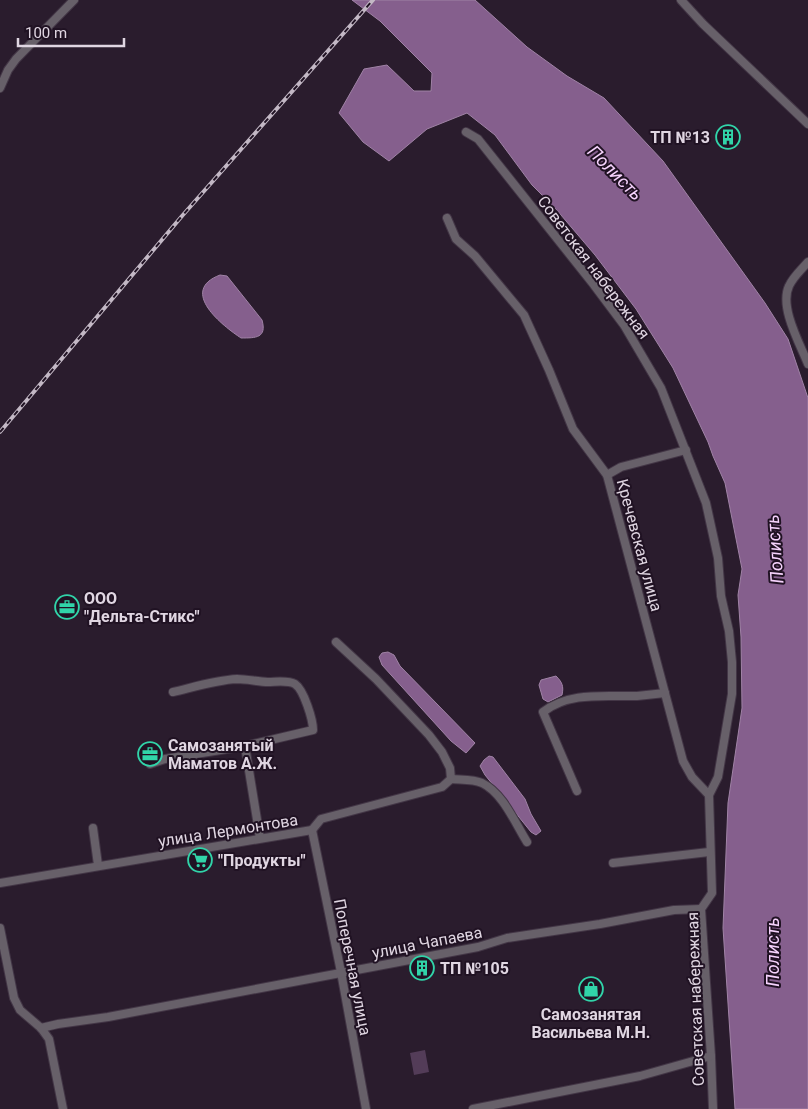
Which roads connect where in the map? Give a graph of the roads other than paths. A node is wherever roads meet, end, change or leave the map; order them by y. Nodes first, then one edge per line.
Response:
1 (74, 0) edge
2 (681, 0) edge
3 (0, 88) edge
4 (808, 124) edge
5 (466, 132) dead end
6 (447, 218) dead end
7 (808, 262) edge
8 (808, 364) edge
9 (686, 450) junction
10 (607, 475) junction
11 (336, 642) dead end
12 (173, 692) dead end
13 (665, 693) junction
14 (245, 746) junction
15 (150, 764) dead end
16 (451, 779) junction
17 (577, 791) dead end
18 (708, 795) junction
19 (93, 828) dead end
20 (312, 830) junction
21 (260, 838) junction
22 (527, 842) dead end
23 (710, 852) junction
24 (613, 864) dead end
25 (98, 865) junction
26 (0, 883) edge
27 (701, 909) junction
28 (0, 928) edge
29 (341, 972) junction
30 (41, 1028) junction
31 (711, 1056) junction
32 (63, 1109) edge
33 (366, 1109) edge
34 (473, 1109) edge
35 (713, 1109) edge

1 - 3 street
2 - 4 street
5 - 9 street, Советская набережная
6 - 10 street, Кречевская улица
7 - 8 street
9 - 10 street
9 - 18 street, Советская набережная
10 - 13 street, Кречевская улица
11 - 16 street
12 - 14 street
13 - 17 street
13 - 18 street, Кречевская улица
14 - 15 street
14 - 21 street
16 - 20 street, улица Лермонтова
16 - 22 street
18 - 23 street, Советская набережная
19 - 25 street
20 - 21 street, улица Лермонтова
20 - 29 street, Поперечная улица
21 - 25 street, улица Лермонтова
23 - 24 street
23 - 27 street, Советская набережная
25 - 26 street, улица Лермонтова
27 - 29 street, улица Чапаева
27 - 31 street, Советская набережная
28 - 30 street
29 - 30 street, улица Чапаева
29 - 33 street, Поперечная улица
30 - 32 street
31 - 34 street
31 - 35 street, Советская набережная

